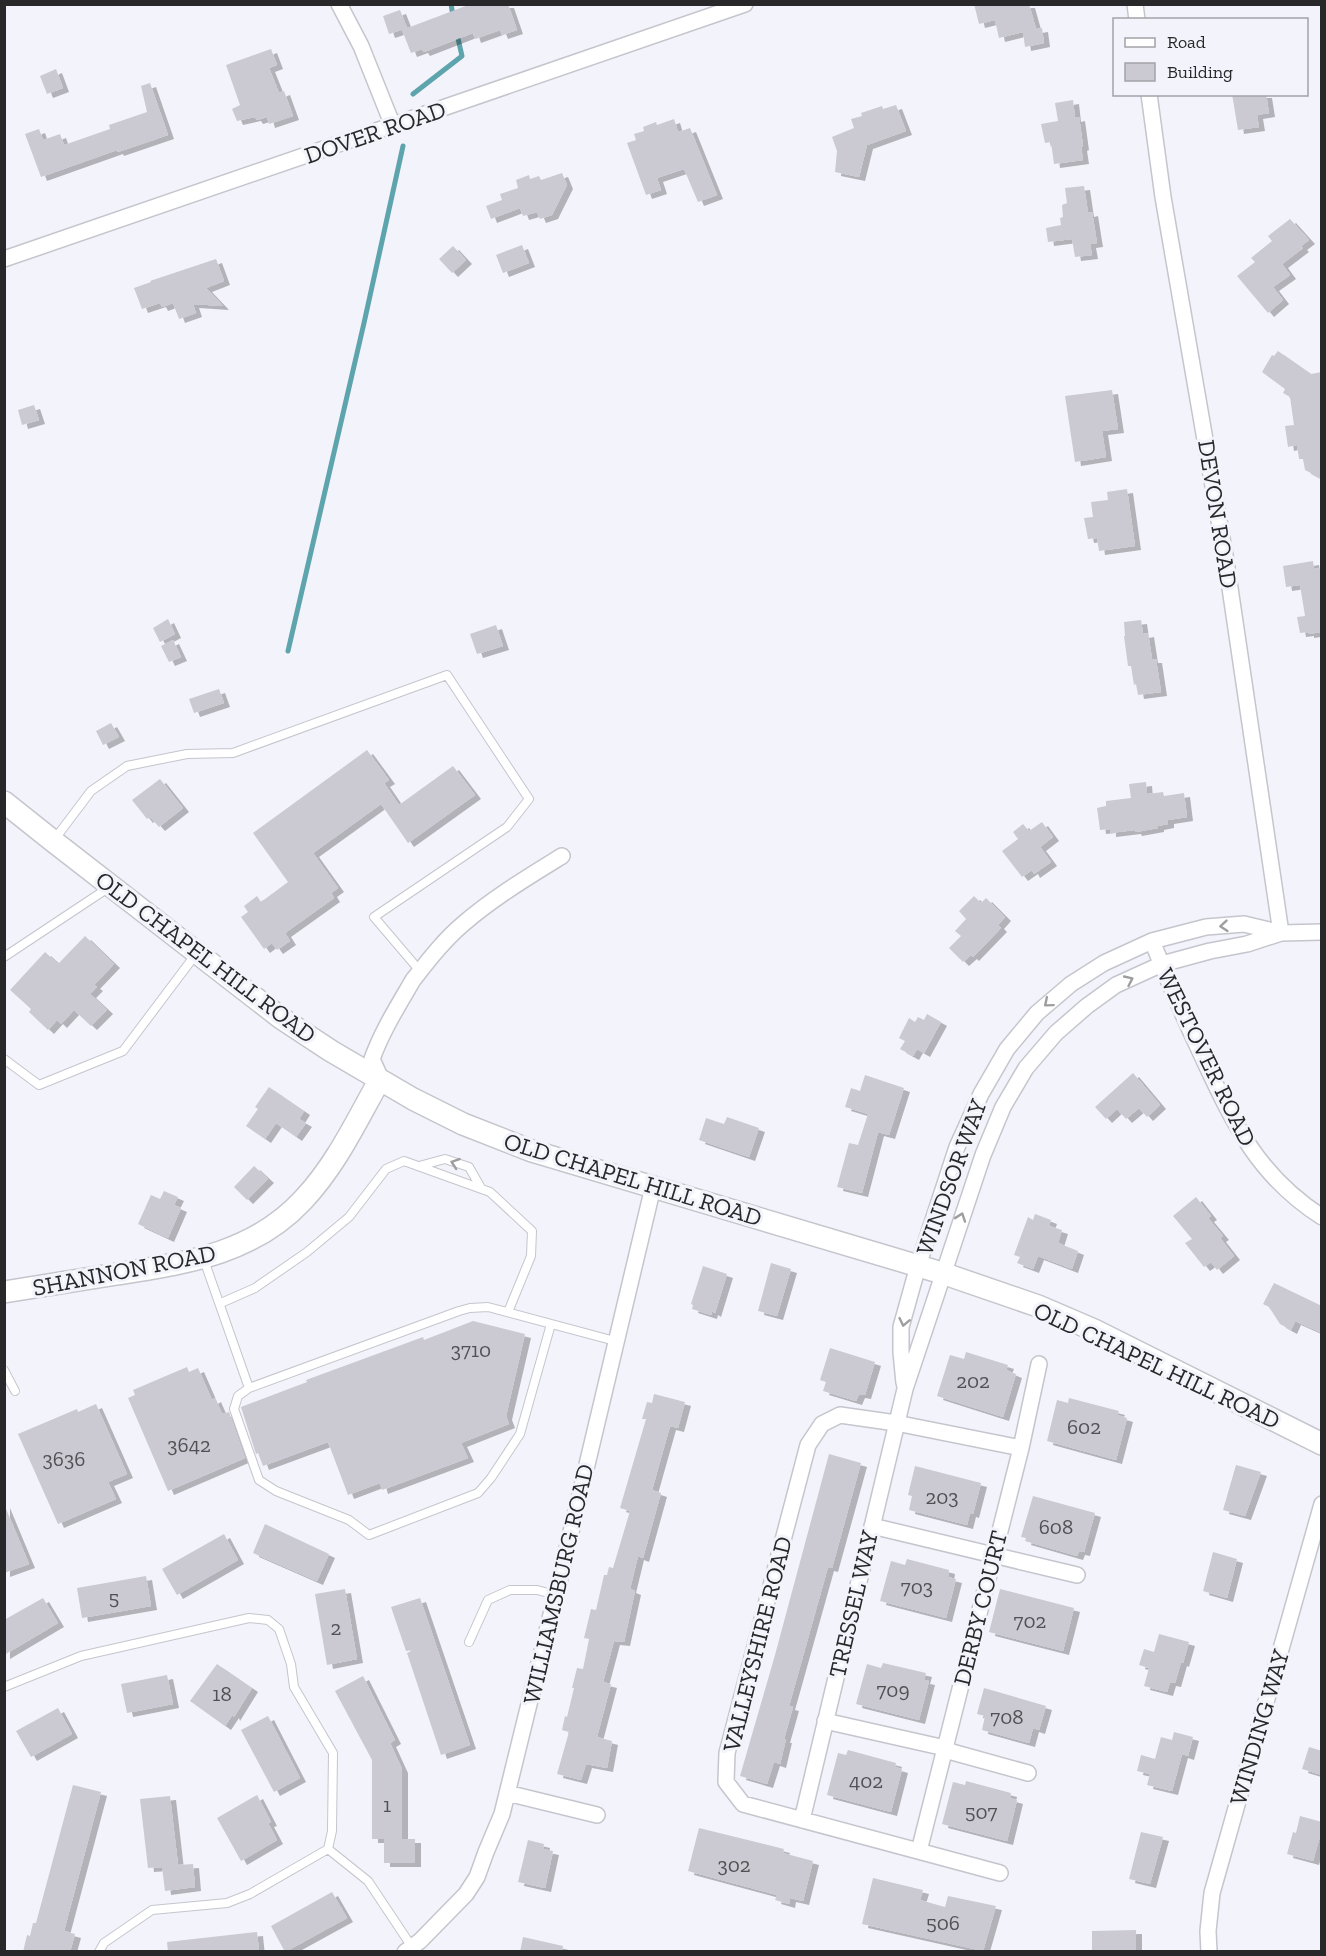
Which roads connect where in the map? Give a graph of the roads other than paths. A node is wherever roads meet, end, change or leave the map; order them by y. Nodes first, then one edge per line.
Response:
1 (339, 4) edge
2 (745, 4) edge
3 (712, 10) edge
4 (1149, 96) edge
5 (393, 126) junction
6 (4, 259) edge
7 (4, 802) edge
8 (53, 842) junction
9 (562, 856) dead end
10 (111, 886) junction
11 (1322, 932) edge
12 (1281, 933) junction
13 (1152, 941) junction
14 (197, 953) junction
15 (4, 957) edge
16 (1162, 964) junction
17 (420, 972) junction
18 (4, 1059) edge
19 (379, 1081) junction
20 (418, 1166) junction
21 (653, 1187) junction
22 (481, 1188) junction
23 (1322, 1217) edge
24 (204, 1258) junction
25 (918, 1266) junction
26 (942, 1273) junction
27 (4, 1292) edge
28 (221, 1303) junction
29 (508, 1312) junction
30 (551, 1324) junction
31 (615, 1341) junction
32 (1040, 1365) dead end
33 (4, 1370) edge
34 (249, 1388) junction
35 (904, 1389) junction
36 (15, 1391) dead end
37 (896, 1423) junction
38 (1322, 1444) edge
39 (1021, 1448) junction
40 (1322, 1504) edge
41 (872, 1526) junction
42 (993, 1556) junction
43 (1077, 1575) dead end
44 (556, 1595) junction
45 (469, 1642) dead end
46 (4, 1687) edge
47 (825, 1721) junction
48 (945, 1748) junction
49 (1028, 1773) dead end
50 (507, 1793) junction
51 (597, 1815) dead end
52 (802, 1820) junction
53 (328, 1849) junction
54 (919, 1851) junction
55 (1000, 1873) dead end
56 (409, 1949) edge
57 (99, 1952) edge
58 (1209, 1952) edge

1 - 5 street
2 - 3 street, DOVER ROAD
3 - 5 street, DOVER ROAD
4 - 12 street, DEVON ROAD
5 - 6 street, DOVER ROAD
7 - 8 street, OLD CHAPEL HILL ROAD
8 - 10 street, OLD CHAPEL HILL ROAD
8 - 17 lane
9 - 17 street
10 - 14 street, OLD CHAPEL HILL ROAD
10 - 15 lane
11 - 12 street, WINDSOR WAY
12 -> 13 street, WINDSOR WAY
12 - 16 street, WINDSOR WAY
13 - 16 street, WESTOVER ROAD
13 -> 25 street, WINDSOR WAY
14 - 18 lane
14 - 19 street, OLD CHAPEL HILL ROAD
16 - 23 street, WESTOVER ROAD
26 -> 16 street, WINDSOR WAY
17 - 19 street
19 - 21 street, OLD CHAPEL HILL ROAD
19 - 24 street, SHANNON ROAD
20 - 22 lane
22 -> 20 lane
20 - 28 lane
21 - 25 street, OLD CHAPEL HILL ROAD
21 - 31 street, WILLIAMSBURG ROAD
22 - 29 lane
24 - 27 street, SHANNON ROAD
24 - 28 lane
25 - 26 street, OLD CHAPEL HILL ROAD
25 -> 35 street, TRESSEL WAY
26 - 35 street, TRESSEL WAY
26 - 38 street, OLD CHAPEL HILL ROAD
28 - 34 lane
29 - 30 lane
29 - 34 lane
30 - 31 lane
30 - 34 lane
31 - 44 street, WILLIAMSBURG ROAD
32 - 39 street, DERBY COURT
33 - 36 lane
35 - 37 street, TRESSEL WAY
37 - 39 street, VALLEYSHIRE ROAD
37 - 41 street, TRESSEL WAY
37 - 52 street, VALLEYSHIRE ROAD
39 - 42 street, DERBY COURT
40 - 58 street, WINDING WAY
41 - 42 street
41 - 47 street, TRESSEL WAY
42 - 43 street
42 - 48 street, DERBY COURT
44 - 45 lane
44 - 50 street, WILLIAMSBURG ROAD
46 - 53 lane
47 - 48 street
47 - 52 street, TRESSEL WAY
48 - 49 street
48 - 54 street, DERBY COURT
50 - 51 street
50 - 56 street, WILLIAMSBURG ROAD
52 - 54 street, VALLEYSHIRE ROAD
53 - 56 lane
53 - 57 lane
54 - 55 street, VALLEYSHIRE ROAD

